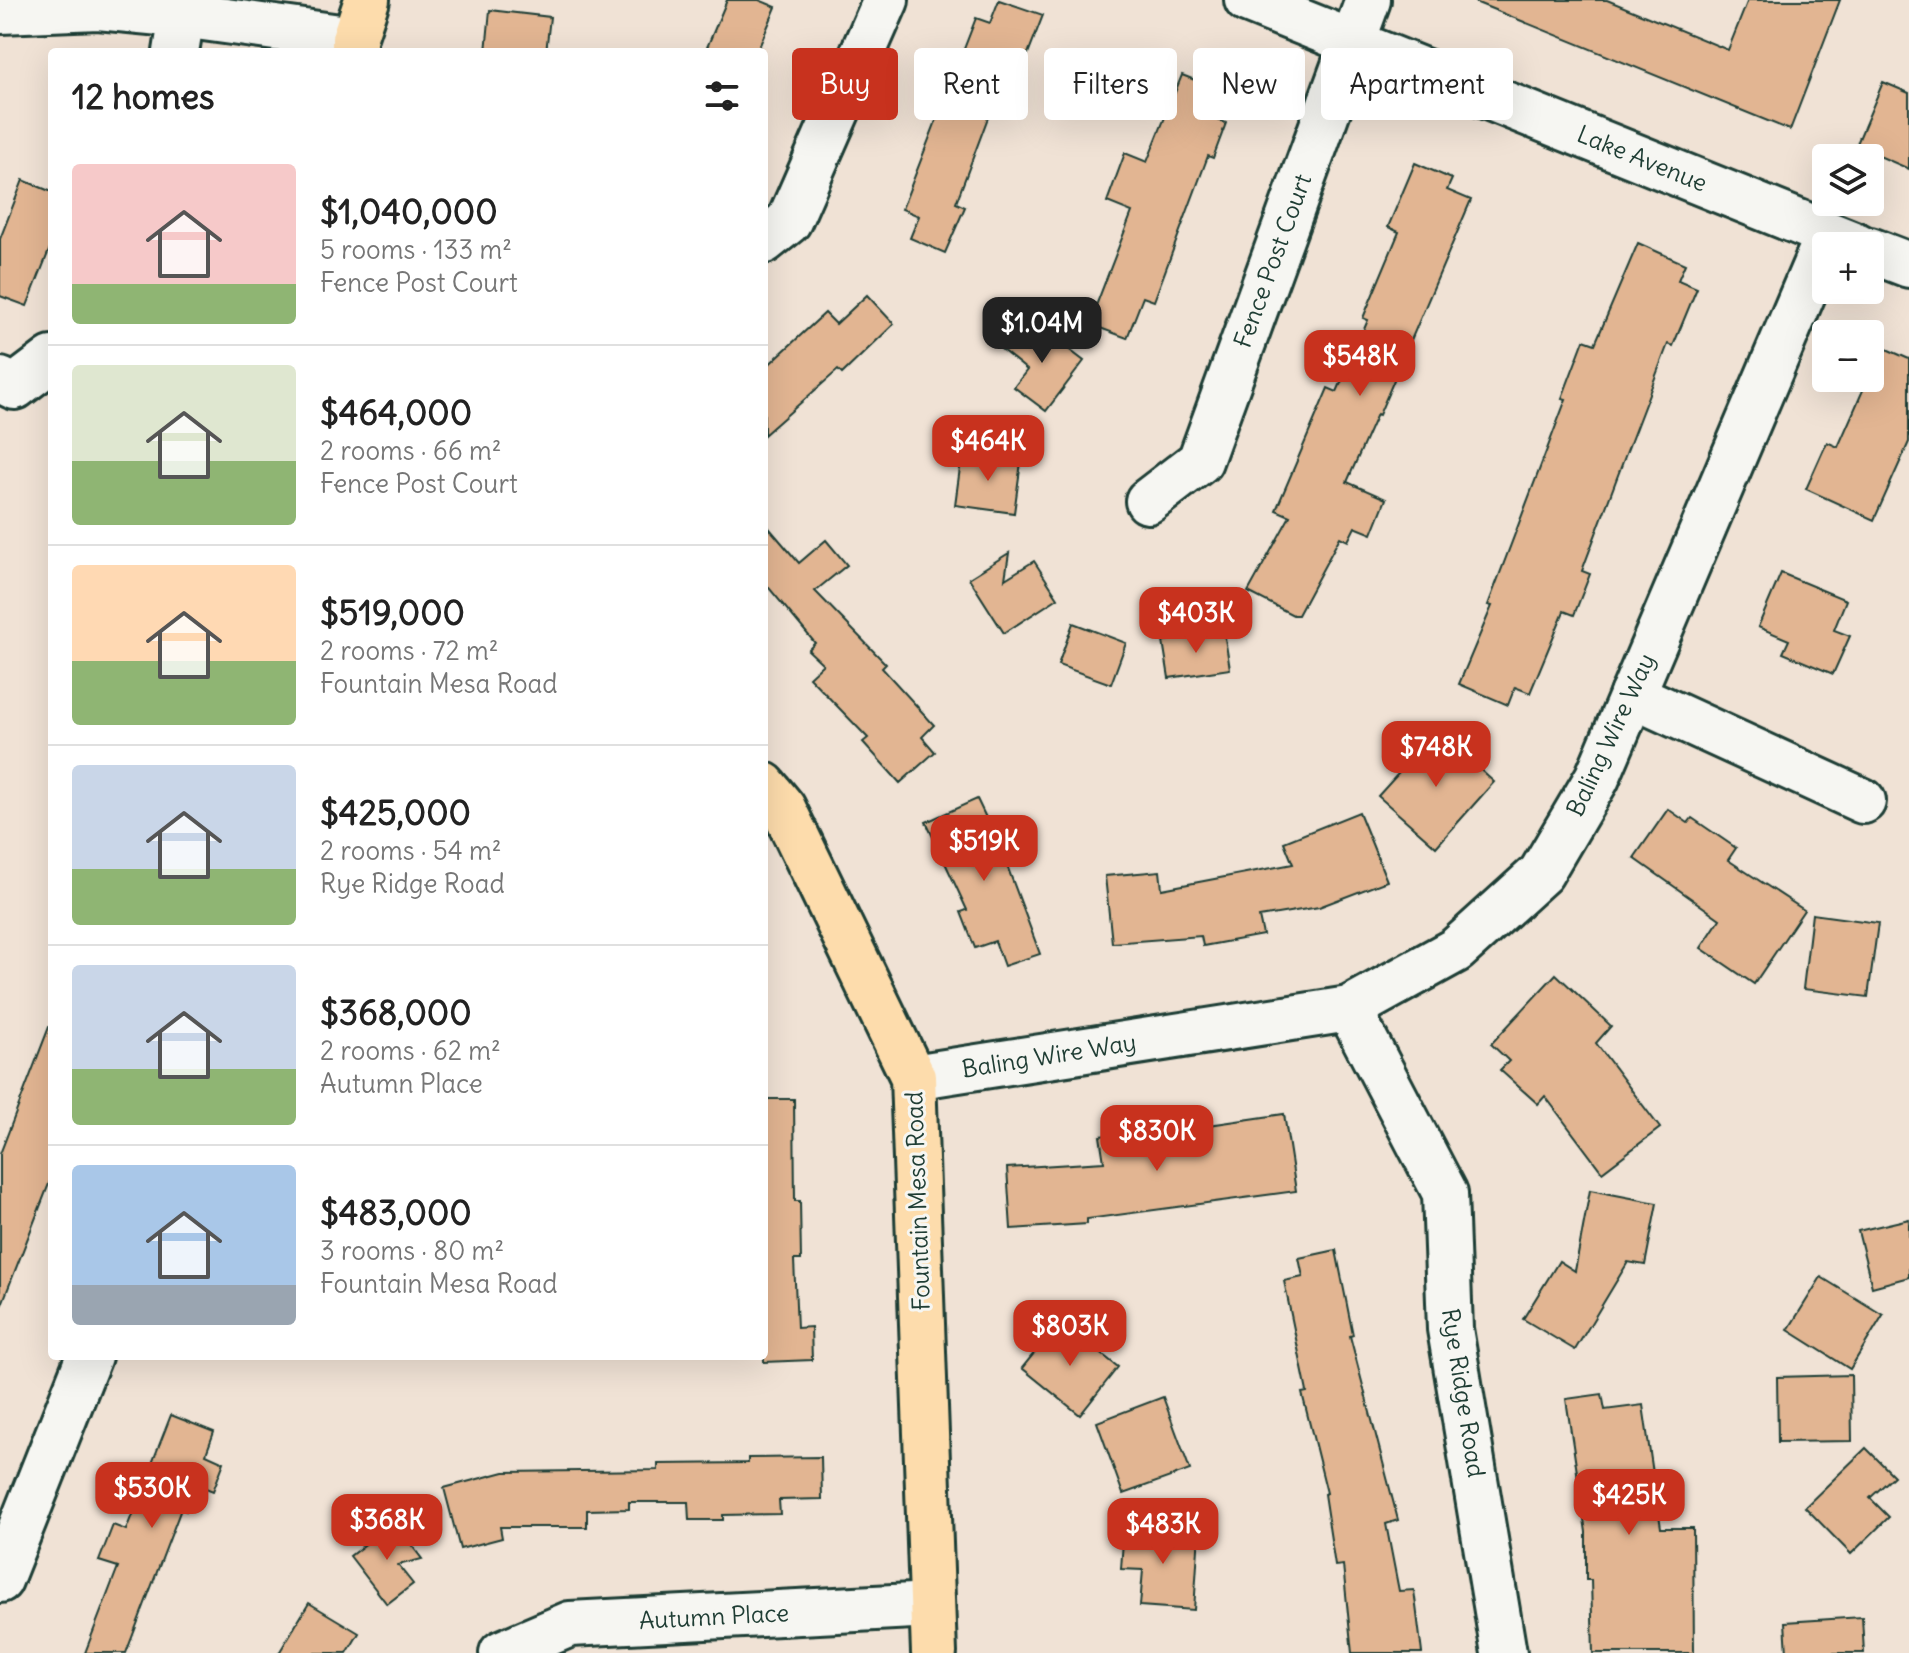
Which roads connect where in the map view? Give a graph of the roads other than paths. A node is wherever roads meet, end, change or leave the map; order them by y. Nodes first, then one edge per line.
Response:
1 (886, 0) edge
2 (1247, 0) edge
3 (1368, 0) edge
4 (99, 3) edge
5 (0, 11) edge
6 (358, 30) edge
7 (179, 34) edge
8 (1353, 41) junction
9 (1823, 232) edge
10 (768, 238) edge
11 (1884, 255) edge
12 (1909, 265) edge
13 (1813, 304) edge
14 (48, 362) edge
15 (0, 380) edge
16 (1148, 501) dead end
17 (1632, 695) junction
18 (768, 790) edge
19 (1863, 801) dead end
20 (1349, 1009) junction
21 (913, 1077) junction
22 (87, 1360) edge
23 (0, 1580) edge
24 (932, 1605) junction
25 (502, 1653) edge
26 (934, 1653) edge
27 (1504, 1653) edge

1 - 10 street
2 - 8 street, Lake Avenue
3 - 8 street, Fence Post Court
4 - 5 street
4 - 7 street
6 - 7 street
8 - 9 street, Lake Avenue
8 - 16 street, Fence Post Court
11 - 12 street
13 - 17 street, Baling Wire Way
14 - 15 street
17 - 19 street
17 - 20 street, Baling Wire Way
18 - 21 main road, Fountain Mesa Road
20 - 21 street, Baling Wire Way
20 - 27 street, Rye Ridge Road
21 - 24 main road, Fountain Mesa Road
22 - 23 street
24 - 25 street, Autumn Place
24 - 26 main road, Fountain Mesa Road

